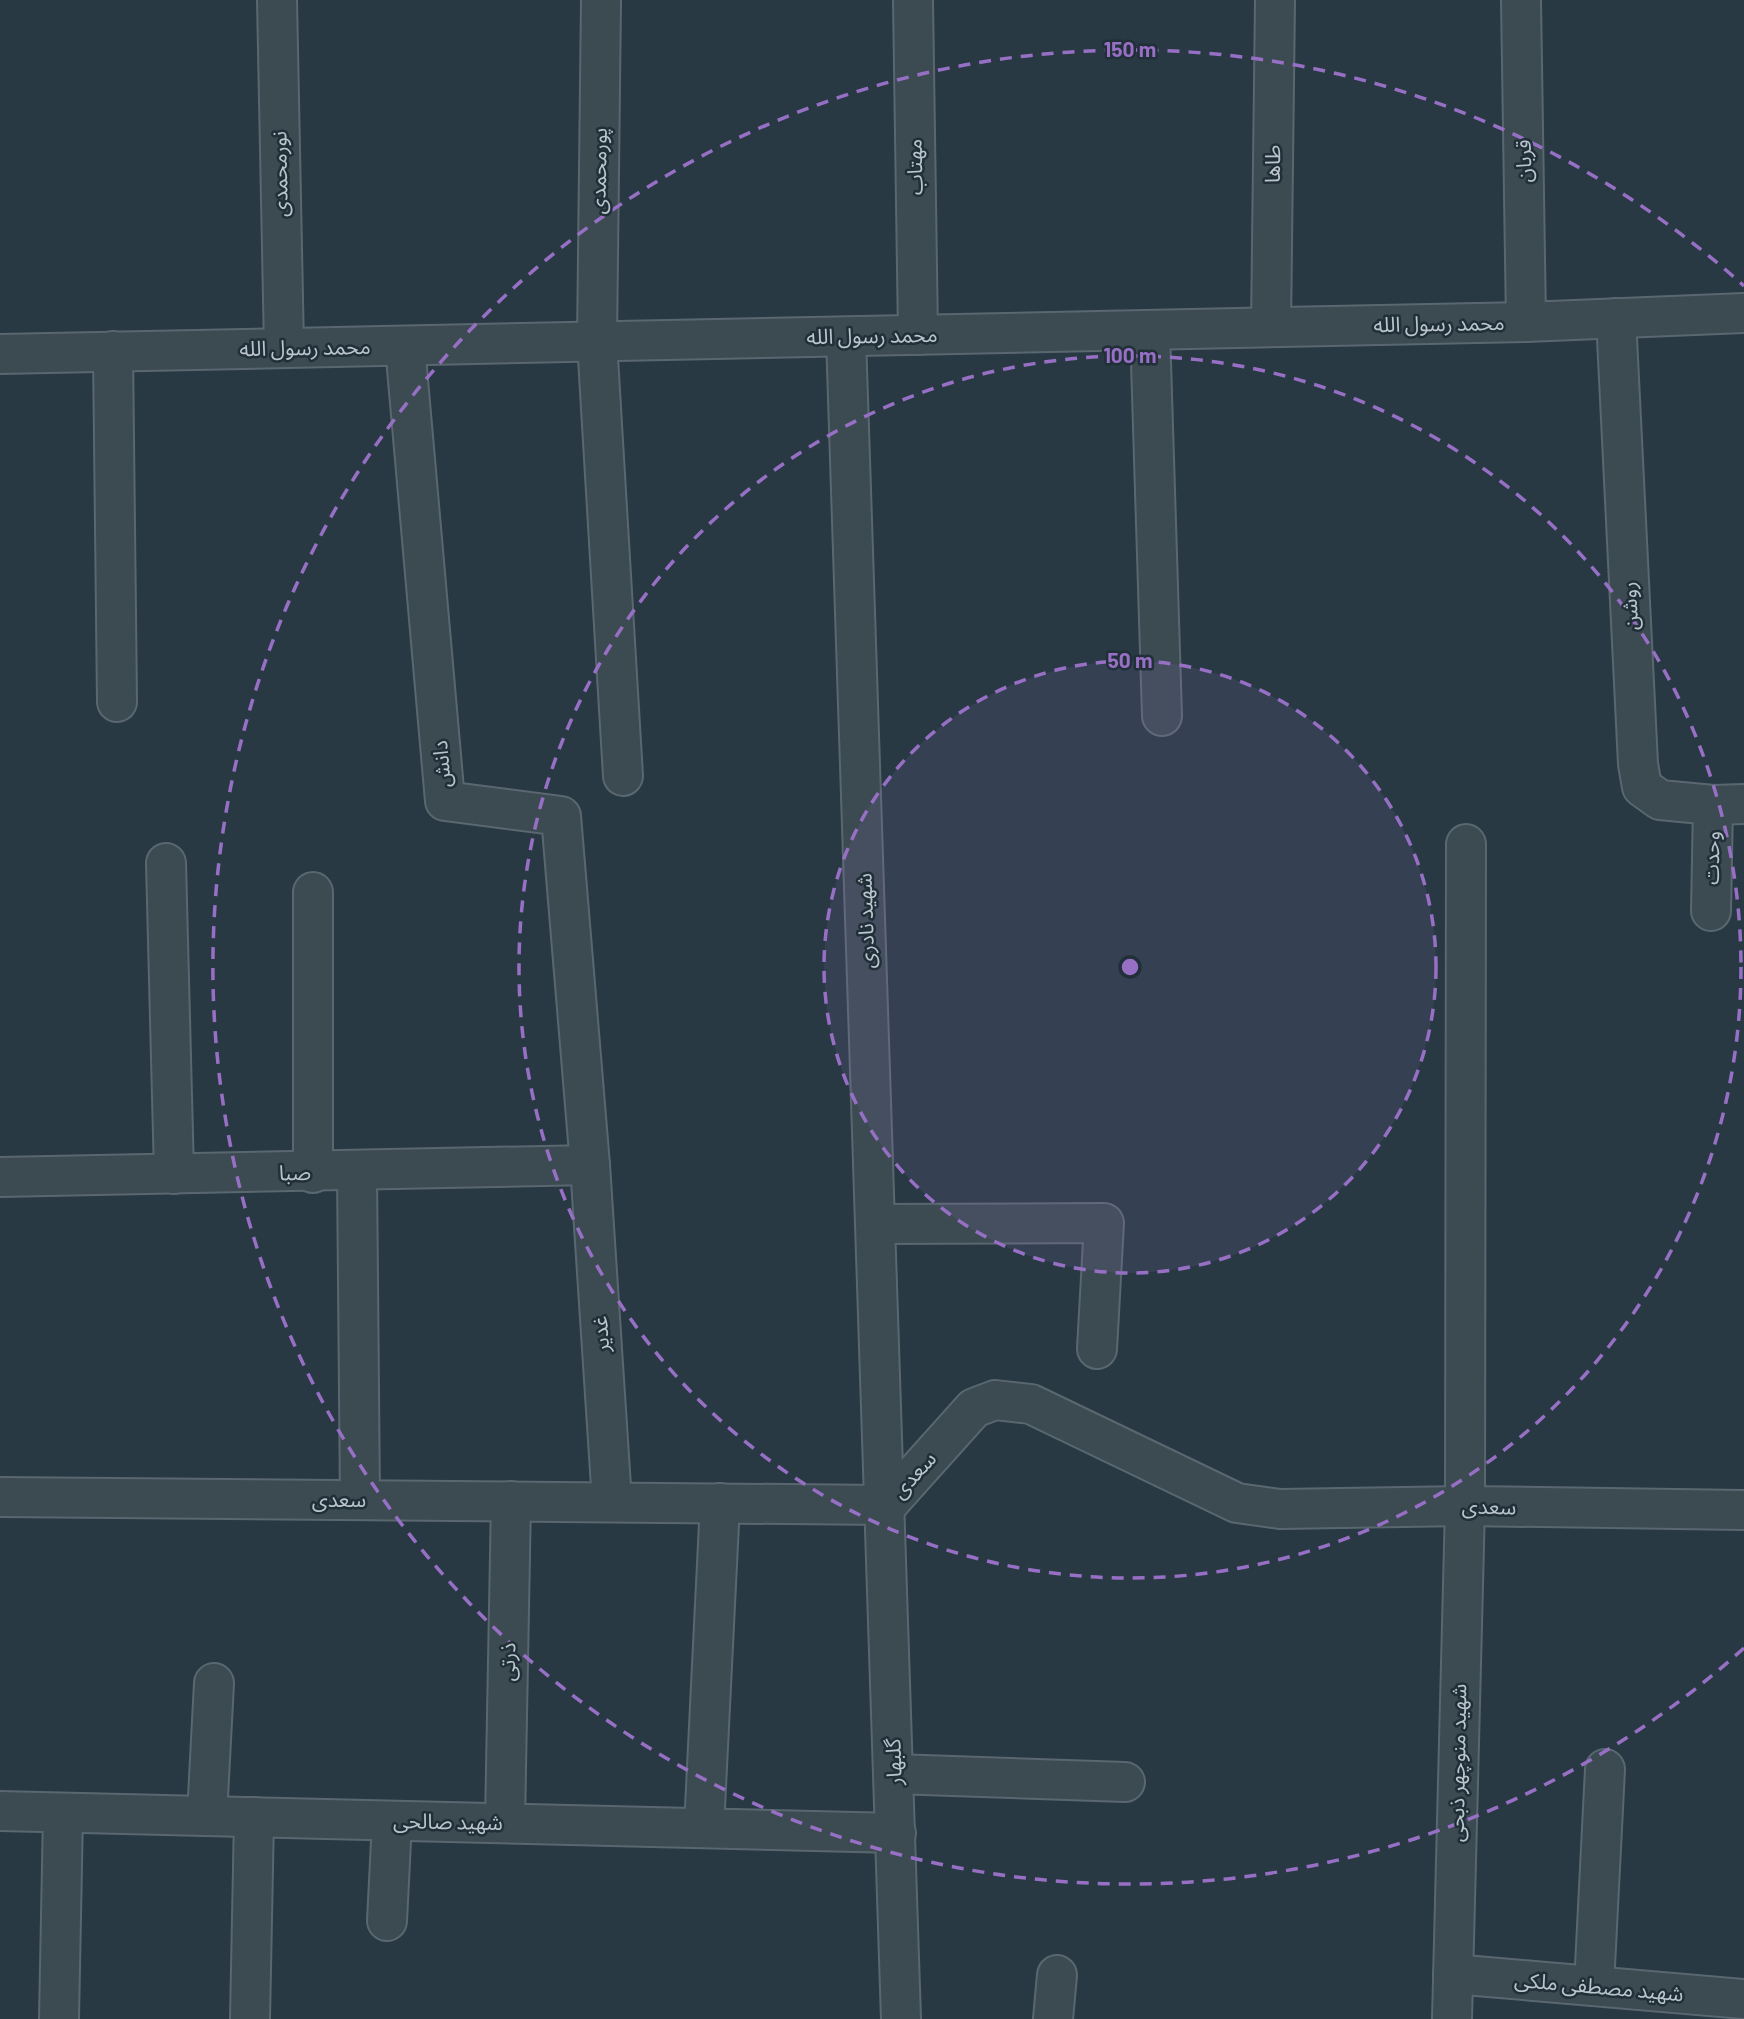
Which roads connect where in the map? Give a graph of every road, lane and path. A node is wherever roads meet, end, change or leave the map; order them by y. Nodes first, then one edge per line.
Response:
1 (277, 0) edge
2 (601, 0) edge
3 (913, 0) edge
4 (1275, 0) edge
5 (1521, 0) edge
6 (1744, 313) edge
7 (1616, 318) junction
8 (1526, 322) junction
9 (1270, 327) junction
10 (1150, 330) junction
11 (918, 335) junction
12 (846, 337) junction
13 (597, 341) junction
14 (405, 346) junction
15 (284, 348) junction
16 (113, 351) junction
17 (0, 354) edge
18 (117, 702) dead end
19 (1162, 716) dead end
20 (623, 776) dead end
21 (1728, 804) edge
22 (1466, 844) dead end
23 (166, 863) dead end
24 (313, 892) dead end
25 (1711, 911) dead end
26 (590, 1165) junction
27 (357, 1172) junction
28 (313, 1173) junction
29 (174, 1174) junction
30 (0, 1177) edge
31 (877, 1224) junction
32 (1097, 1349) dead end
33 (0, 1497) edge
34 (360, 1500) junction
35 (511, 1502) junction
36 (612, 1502) junction
37 (720, 1503) junction
38 (887, 1505) junction
39 (1465, 1506) junction
40 (1744, 1510) edge
41 (214, 1683) dead end
42 (1605, 1769) dead end
43 (894, 1774) junction
44 (1125, 1782) dead end
45 (0, 1811) edge
46 (63, 1812) junction
47 (207, 1816) junction
48 (254, 1817) junction
49 (392, 1821) junction
50 (505, 1823) junction
51 (704, 1828) junction
52 (896, 1833) junction
53 (387, 1921) dead end
54 (1453, 1974) junction
55 (1057, 1975) dead end
56 (1614, 1998) edge
57 (1744, 1999) edge
58 (60, 2019) edge
59 (250, 2019) edge
60 (901, 2019) edge
61 (1054, 2019) edge
62 (1452, 2019) edge

1 - 15 street, نورمحمدی
2 - 13 street, پورمحمدی
3 - 11 street, مهتاب
4 - 9 street, طاها
5 - 8 street, قربان
6 - 7 street, محمد رسول الله
7 - 8 street, محمد رسول الله
7 - 21 street, روشن
8 - 9 street, محمد رسول الله
9 - 10 street, محمد رسول الله
10 - 11 street, محمد رسول الله
10 - 19 street
11 - 12 street, محمد رسول الله
12 - 13 street, محمد رسول الله
12 - 31 street, شهید نادری
13 - 14 street, محمد رسول الله
13 - 20 street, پورمحمدی
14 - 15 street, محمد رسول الله
14 - 26 street, دانش
15 - 16 street, محمد رسول الله
16 - 17 street, محمد رسول الله
16 - 18 street
21 - 25 street, وحدت
22 - 39 street, شهید منوچهر ذبحی
23 - 29 street
24 - 28 street
26 - 27 street, صبا
26 - 36 street, غدیر
27 - 28 street, صبا
27 - 34 street
28 - 29 street, صبا
29 - 30 street, صبا
31 - 32 street
31 - 38 street, شهید نادری
33 - 34 street, سعدی
34 - 35 street, سعدی
35 - 36 street, سعدی
35 - 50 street, ذرتی
36 - 37 street, سعدی
37 - 38 street, سعدی
37 - 51 street
38 - 39 street, سعدی
38 - 43 street, گلبهار
39 - 40 street, سعدی
39 - 54 street, شهید منوچهر ذبحی
41 - 47 street
42 - 56 street
43 - 44 street
43 - 52 street, گلبهار
45 - 46 street, شهید صالحی
46 - 47 street, شهید صالحی
46 - 58 street
47 - 48 street, شهید صالحی
48 - 49 street, شهید صالحی
48 - 59 street
49 - 50 street, شهید صالحی
49 - 53 street
50 - 51 street, شهید صالحی
51 - 52 street, شهید صالحی
52 - 60 street, گلبهار
54 - 56 street, شهید مصطفی ملکی
54 - 62 street, شهید منوچهر ذبحی
55 - 61 street
56 - 57 street, شهید مصطفی ملکی

